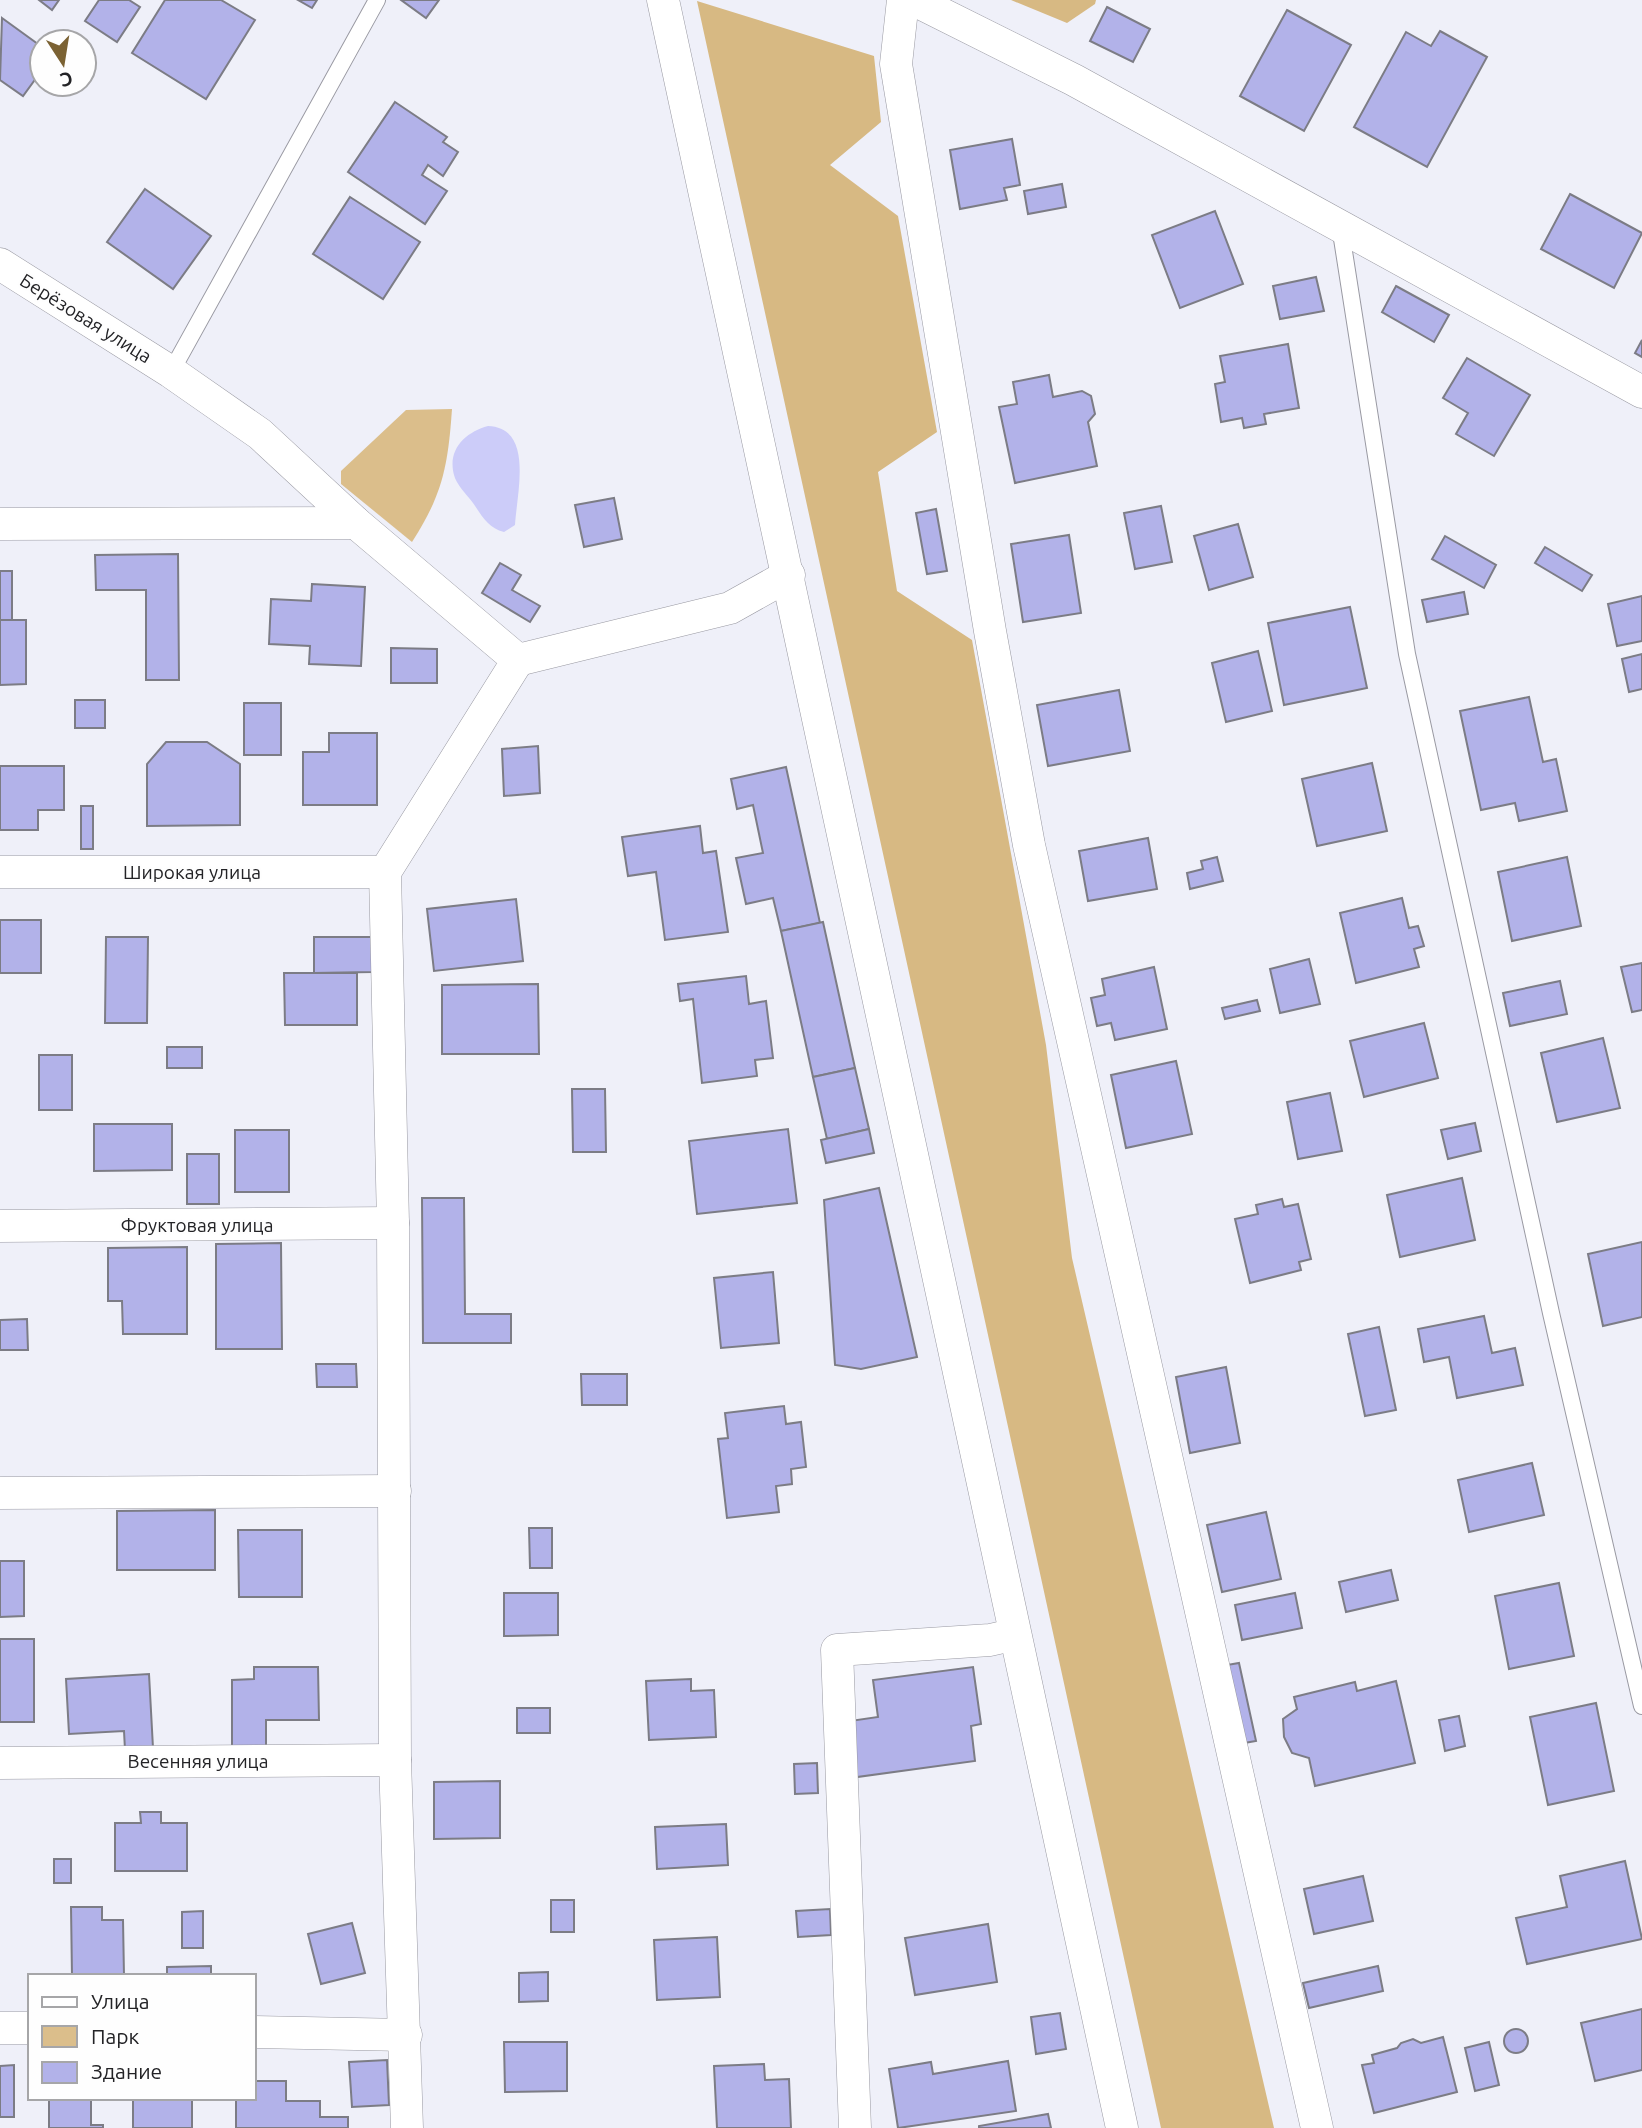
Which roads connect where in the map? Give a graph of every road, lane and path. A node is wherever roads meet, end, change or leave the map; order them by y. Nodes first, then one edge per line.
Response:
1 (377, 0) edge
2 (663, 0) edge
3 (903, 0) edge
4 (914, 0) edge
5 (1340, 226) junction
6 (0, 264) edge
7 (172, 372) junction
8 (1642, 392) edge
9 (356, 523) junction
10 (0, 524) edge
11 (789, 575) junction
12 (518, 660) junction
13 (0, 872) edge
14 (384, 872) junction
15 (393, 1223) junction
16 (0, 1226) edge
17 (395, 1491) junction
18 (0, 1493) edge
19 (1012, 1635) junction
20 (1642, 1706) edge
21 (395, 1760) junction
22 (0, 1763) edge
23 (0, 2028) edge
24 (28, 2028) edge
25 (256, 2032) edge
26 (406, 2035) junction
27 (407, 2128) edge
28 (855, 2128) edge
29 (1122, 2128) edge
30 (1317, 2128) edge

1 - 7 lane
2 - 11 street
3 - 30 street
4 - 5 street
5 - 8 street
5 - 20 lane
6 - 7 street, Берёзовая улица
7 - 9 street, Берёзовая улица
9 - 10 street
9 - 12 street, Берёзовая улица
11 - 12 street
11 - 19 street
12 - 14 street
13 - 14 street, Широкая улица
14 - 15 street
15 - 16 street, Фруктовая улица
15 - 17 street
17 - 18 street
17 - 21 street
19 - 28 street
19 - 29 street
21 - 22 street, Весенняя улица
21 - 26 street
23 - 24 street
25 - 26 street
26 - 27 street

